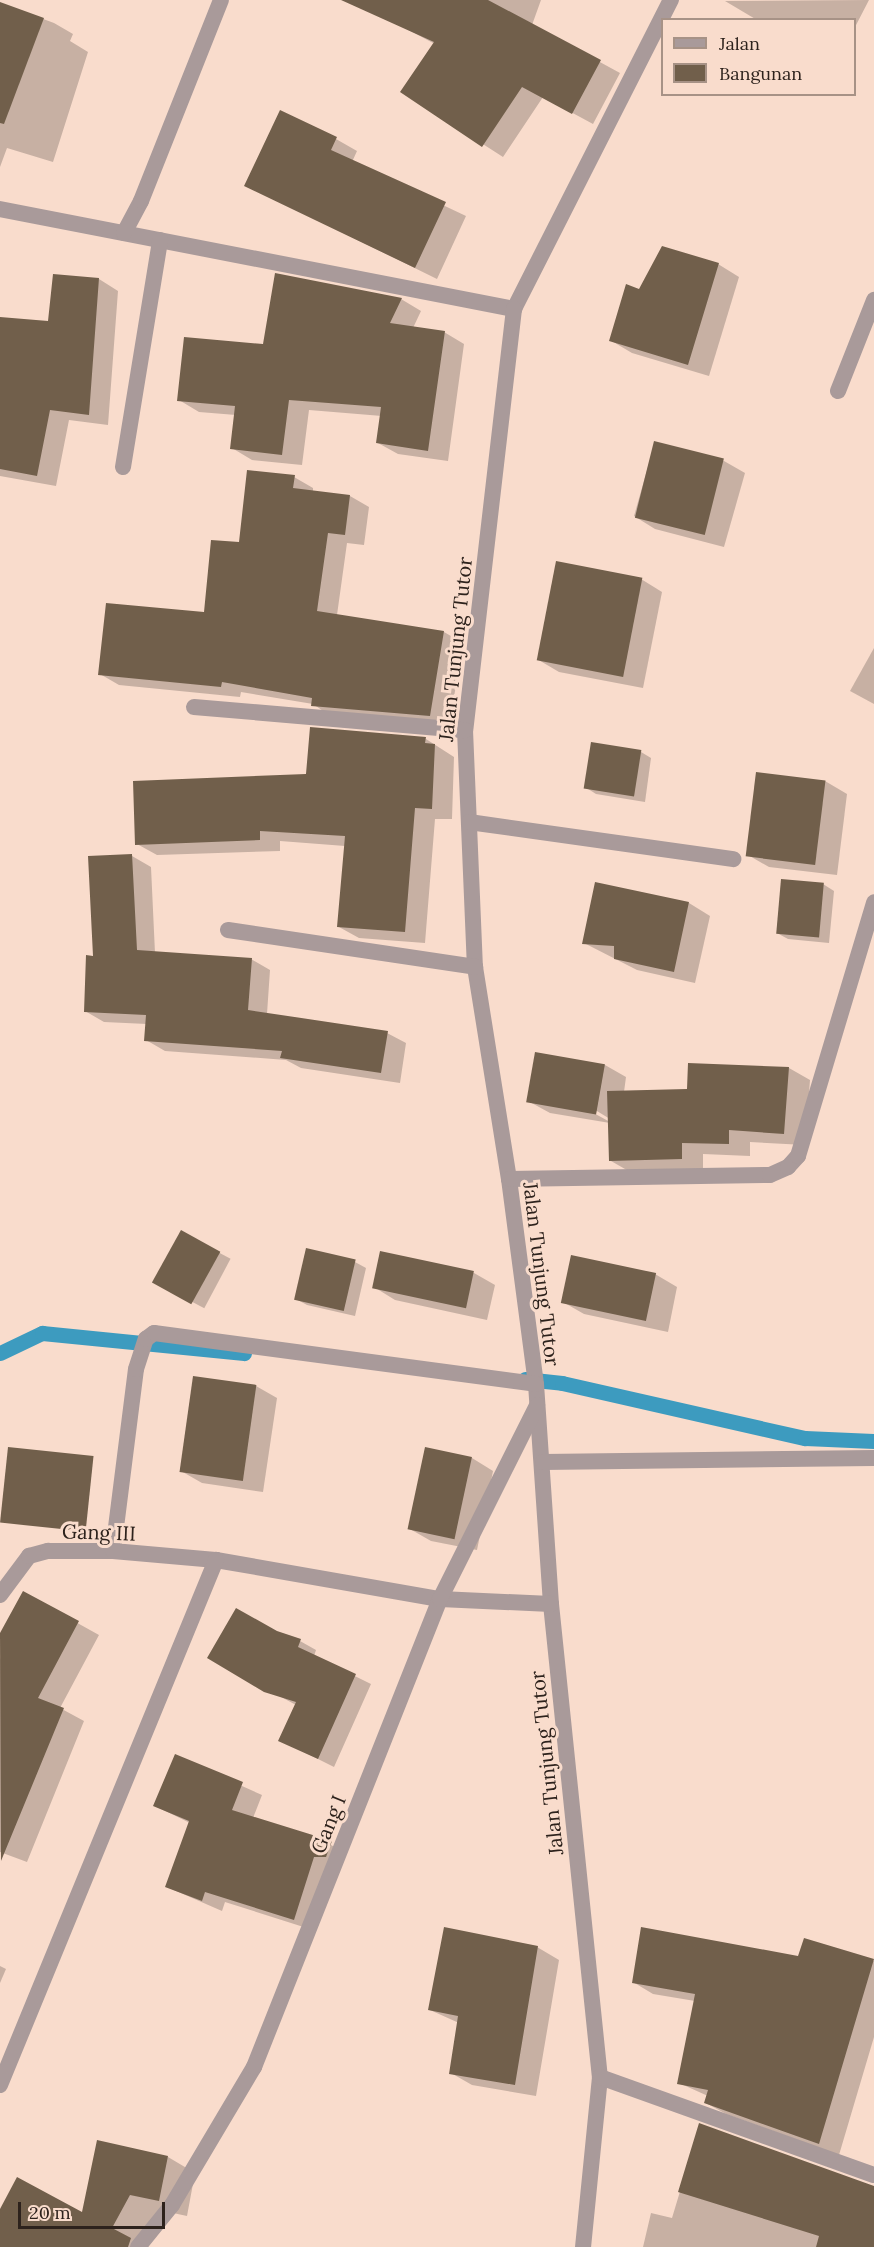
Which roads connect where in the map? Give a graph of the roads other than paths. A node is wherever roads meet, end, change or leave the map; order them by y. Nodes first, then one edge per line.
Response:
1 (221, 0) edge
2 (671, 0) edge
3 (662, 18) edge
4 (661, 20) edge
5 (0, 209) edge
6 (124, 233) junction
7 (160, 240) junction
8 (874, 300) edge
9 (514, 309) junction
10 (838, 391) dead end
11 (123, 467) dead end
12 (194, 707) dead end
13 (465, 730) junction
14 (469, 822) junction
15 (733, 859) dead end
16 (874, 902) edge
17 (228, 930) dead end
18 (475, 967) junction
19 (509, 1179) junction
20 (536, 1384) junction
21 (538, 1404) junction
22 (874, 1458) edge
23 (543, 1462) junction
24 (113, 1551) junction
25 (216, 1560) junction
26 (0, 1595) edge
27 (440, 1599) junction
28 (551, 1604) junction
29 (600, 2078) junction
30 (0, 2085) edge
31 (874, 2175) edge
32 (138, 2247) edge
33 (583, 2247) edge

1 - 6 street
2 - 3 street
4 - 9 street
5 - 6 street
6 - 7 street
7 - 9 street
7 - 11 street
8 - 10 street
9 - 13 street, Jalan Tunjung Tutor
12 - 13 street
13 - 14 street, Jalan Tunjung Tutor
14 - 15 street
14 - 18 street, Jalan Tunjung Tutor
16 - 19 street
17 - 18 street
18 - 19 street, Jalan Tunjung Tutor
19 - 20 street, Jalan Tunjung Tutor
20 - 21 street, Jalan Tunjung Tutor
20 - 24 street
21 - 23 street, Jalan Tunjung Tutor
21 - 27 street, Gang I
22 - 23 street
23 - 28 street, Jalan Tunjung Tutor
24 - 25 street, Gang III
24 - 26 street, Gang III
25 - 27 street, Gang III
25 - 30 street
27 - 28 street, Gang III
27 - 32 street, Gang I
28 - 29 street, Jalan Tunjung Tutor
29 - 31 street
29 - 33 street, Jalan Tunjung Tutor

